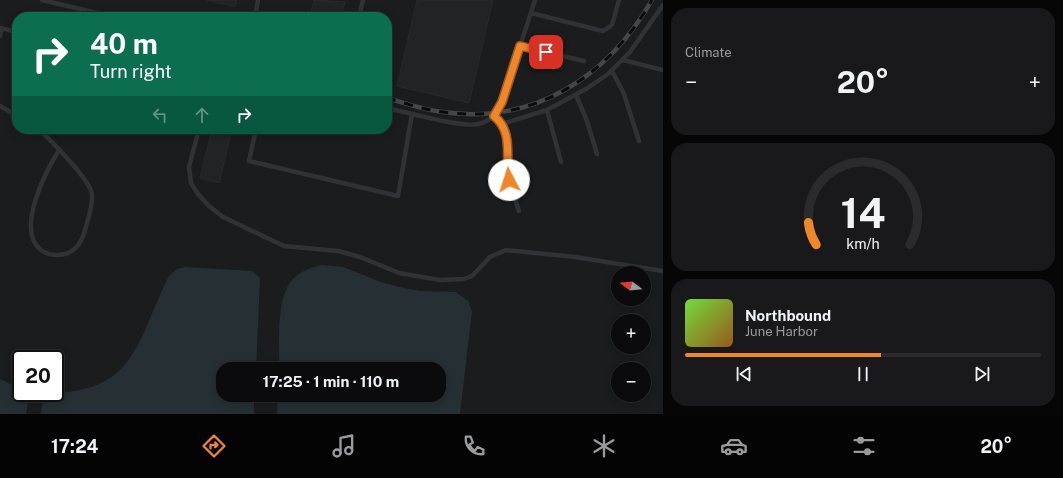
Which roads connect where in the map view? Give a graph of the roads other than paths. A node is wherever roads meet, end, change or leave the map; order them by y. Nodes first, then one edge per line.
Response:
1 (42, 0) edge
2 (258, 0) edge
3 (363, 0) edge
4 (535, 0) edge
5 (619, 0) edge
6 (663, 5) edge
7 (80, 9) junction
8 (79, 12) edge
9 (93, 12) edge
10 (256, 12) edge
11 (360, 12) edge
12 (531, 13) junction
13 (1, 28) edge
14 (12, 31) edge
15 (0, 36) edge
16 (520, 46) junction
17 (623, 60) junction
18 (584, 61) dead end
19 (612, 70) junction
20 (663, 70) edge
21 (576, 95) junction
22 (0, 106) edge
23 (392, 109) edge
24 (547, 110) junction
25 (12, 113) edge
26 (412, 114) junction
27 (494, 116) junction
28 (502, 124) junction
29 (43, 134) edge
30 (198, 134) edge
31 (255, 134) edge
32 (640, 141) dead end
33 (59, 150) junction
34 (597, 154) dead end
35 (561, 162) dead end
36 (519, 211) dead end
37 (663, 271) edge

1 - 7 lane
2 - 10 lane
3 - 11 lane
4 - 12 lane
5 - 12 lane
6 - 17 lane
7 - 8 lane
7 - 9 lane
12 - 16 lane
13 - 14 lane
13 - 15 lane
16 - 18 lane
16 - 27 lane
17 - 19 lane
17 - 20 lane
19 - 21 lane
19 - 32 lane
21 - 24 lane
21 - 34 lane
22 - 25 lane
23 - 26 lane
24 - 28 lane
24 - 35 lane
26 - 27 lane
26 - 31 lane
27 - 28 lane
28 - 36 lane
29 - 33 lane
30 - 37 lane
33 - 33 lane

